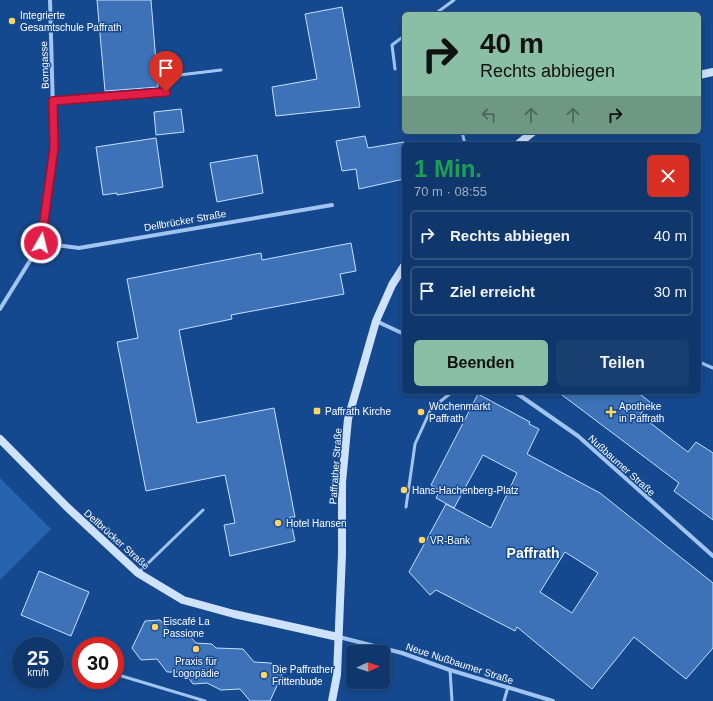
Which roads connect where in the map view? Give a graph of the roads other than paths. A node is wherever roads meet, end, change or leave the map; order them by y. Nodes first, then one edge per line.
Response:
1 (50, 0) edge
2 (454, 0) edge
3 (442, 9) joint
4 (438, 12) edge
5 (402, 38) edge
6 (395, 69) dead end
7 (221, 70) dead end
8 (713, 72) edge
9 (701, 75) edge
10 (53, 101) junction
11 (530, 134) edge
12 (520, 142) edge
13 (332, 205) dead end
14 (41, 243) junction
15 (402, 269) edge
16 (0, 309) edge
17 (376, 321) junction
18 (402, 333) edge
19 (701, 363) edge
20 (713, 368) edge
21 (450, 394) edge
22 (518, 394) edge
23 (0, 439) edge
24 (406, 507) dead end
25 (203, 510) dead end
26 (713, 556) edge
27 (138, 573) junction
28 (338, 637) junction
29 (450, 670) junction
30 (124, 677) edge
31 (508, 687) junction
32 (205, 701) edge
33 (332, 701) edge
34 (452, 701) edge
35 (504, 701) edge
36 (553, 701) edge

1 - 10 street, Borngasse
2 - 3 lane
3 - 4 lane
5 - 6 lane
7 - 10 lane
8 - 9 main road
10 - 14 street, Borngasse
11 - 12 main road
13 - 14 street, Dellbrücker Straße
14 - 16 street, Borngasse
15 - 17 main road, Paffrather Straße
17 - 18 street
17 - 28 main road, Paffrather Straße
19 - 20 lane
21 - 24 lane
22 - 26 street, Nußbaumer Straße
23 - 27 main road, Dellbrücker Straße
25 - 27 lane
27 - 28 main road, Dellbrücker Straße
28 - 29 street, Neue Nußbaumer Straße
28 - 33 main road, Paffrather Straße
29 - 31 street, Neue Nußbaumer Straße
29 - 34 lane
30 - 32 lane
31 - 35 lane
31 - 36 street, Neue Nußbaumer Straße

